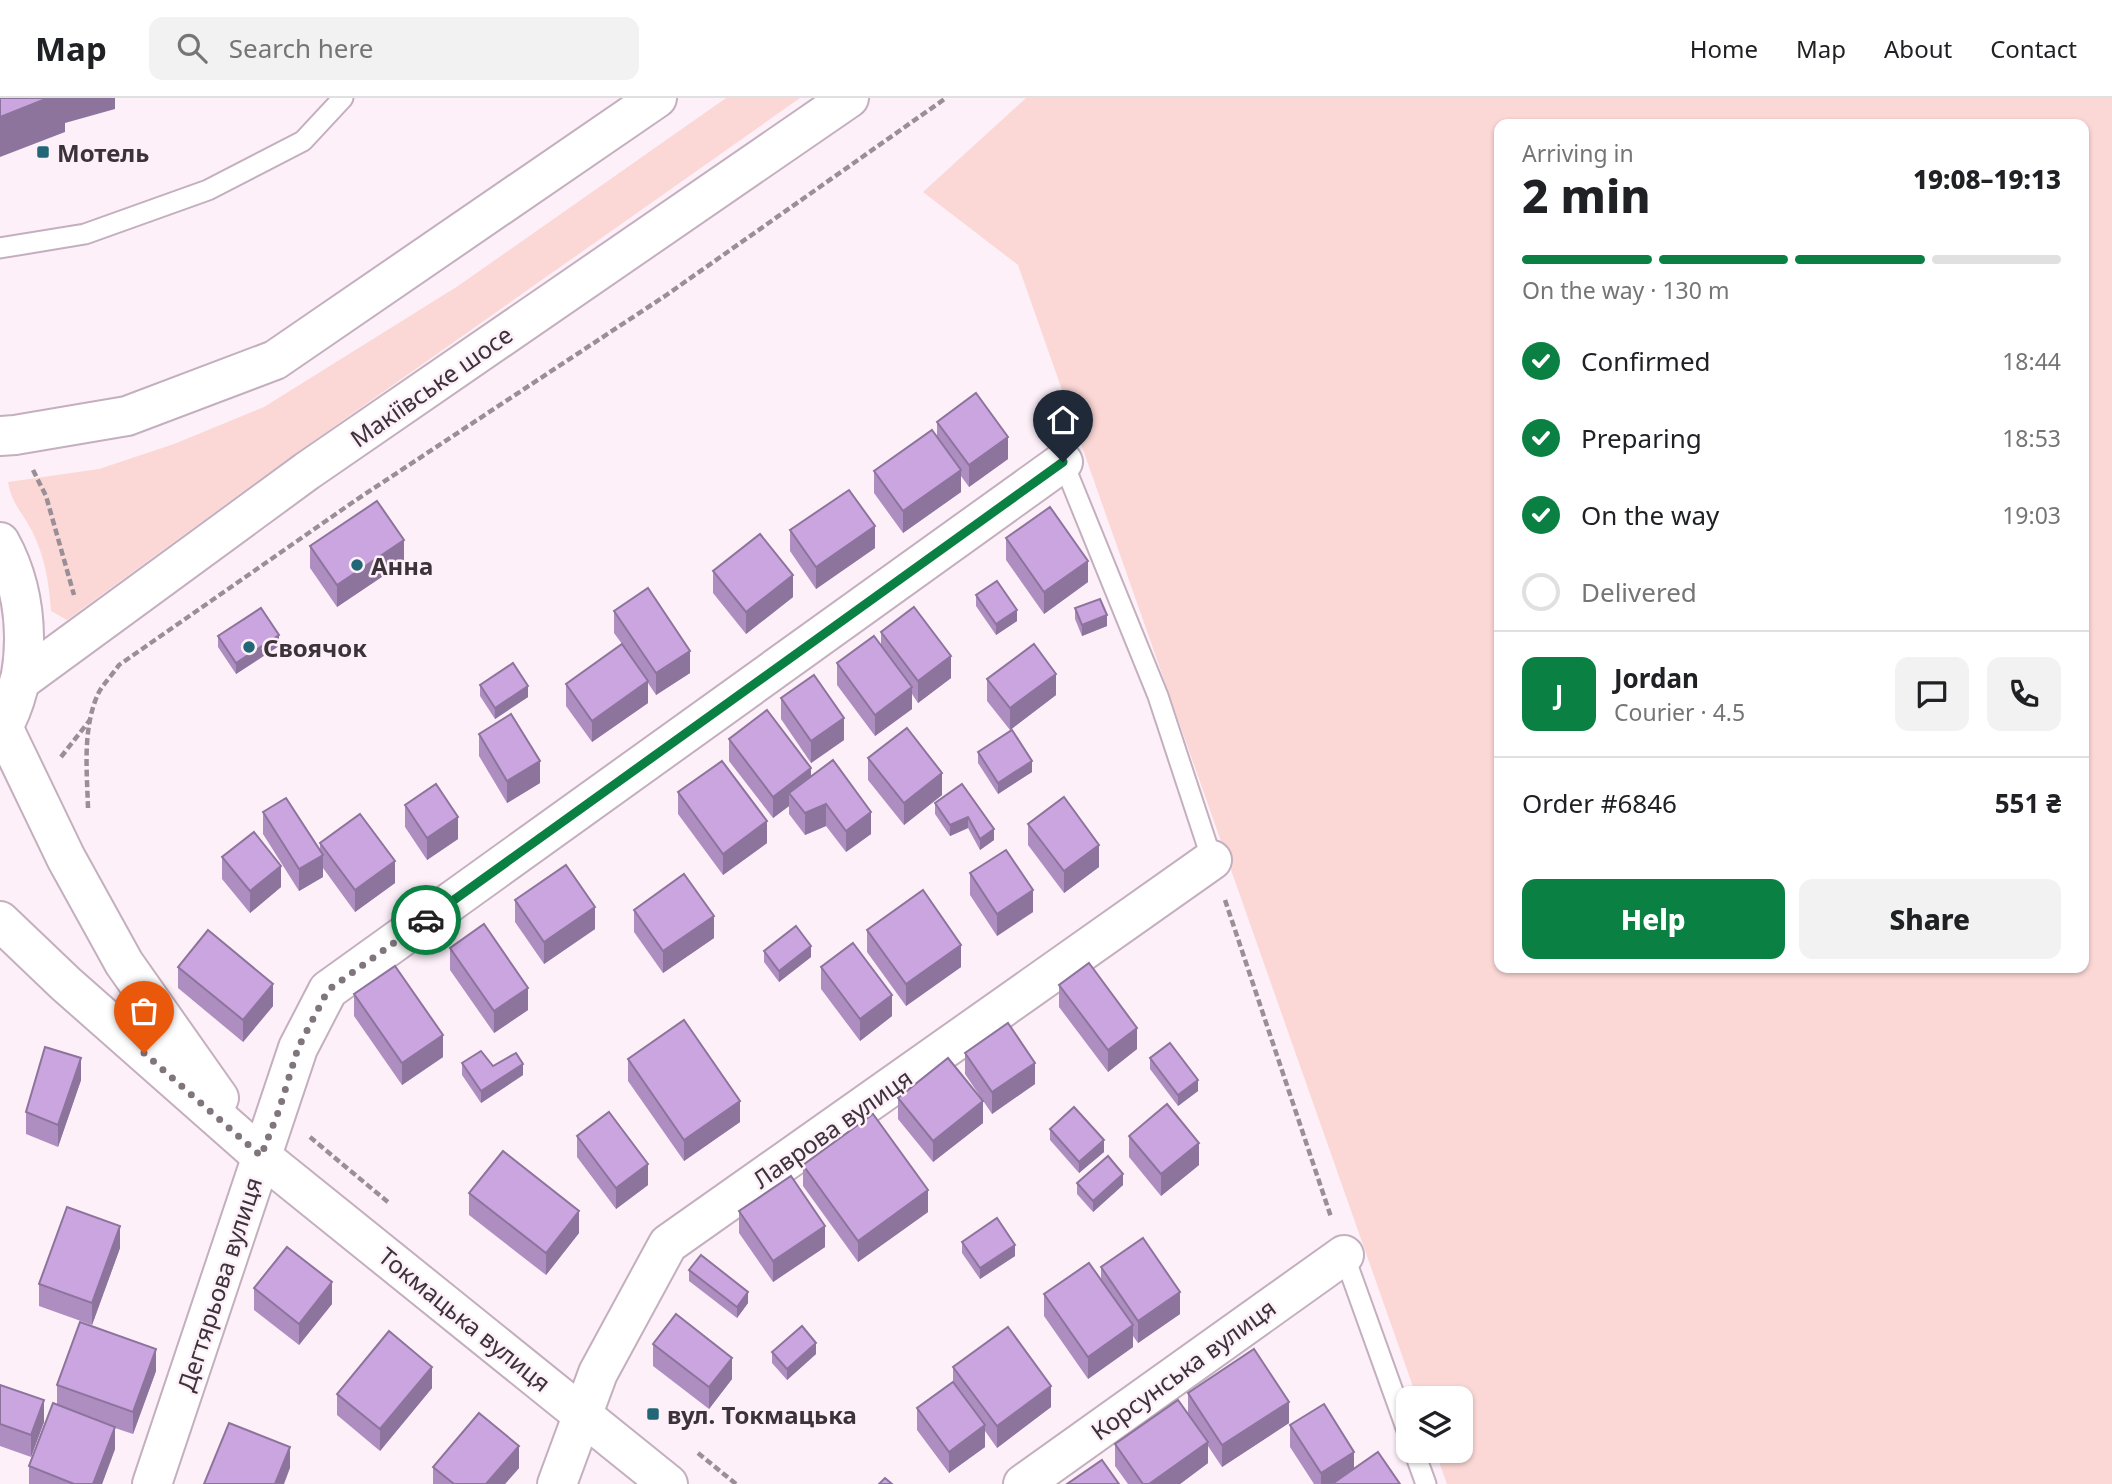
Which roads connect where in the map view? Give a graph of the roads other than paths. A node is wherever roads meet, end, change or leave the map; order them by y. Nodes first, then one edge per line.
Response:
1 (343, 98) edge
2 (657, 98) edge
3 (849, 98) edge
4 (0, 248) edge
5 (8, 436) edge
6 (1063, 462) joint
7 (0, 542) edge
8 (19, 682) junction
9 (2, 730) edge
10 (1212, 860) joint
11 (0, 921) edge
12 (261, 1156) junction
13 (1344, 1255) joint
14 (1396, 1400) edge
15 (583, 1414) junction
16 (1418, 1463) edge
17 (152, 1484) edge
18 (557, 1484) edge
19 (668, 1484) edge
20 (1023, 1484) edge
21 (1426, 1484) edge

1 - 4 lane
2 - 5 street
3 - 8 street, Макіївське шосе
6 - 10 lane
6 - 12 street, Дегтярьова вулиця
7 - 8 street
8 - 9 street
9 - 12 street, Токмацька вулиця
10 - 15 street, Лаврова вулиця
11 - 12 street, Токмацька вулиця
12 - 15 street, Токмацька вулиця
12 - 17 street, Дегтярьова вулиця
13 - 14 lane
13 - 20 street, Корсунська вулиця
15 - 18 street, Лаврова вулиця
15 - 19 street, Токмацька вулиця
16 - 21 lane

